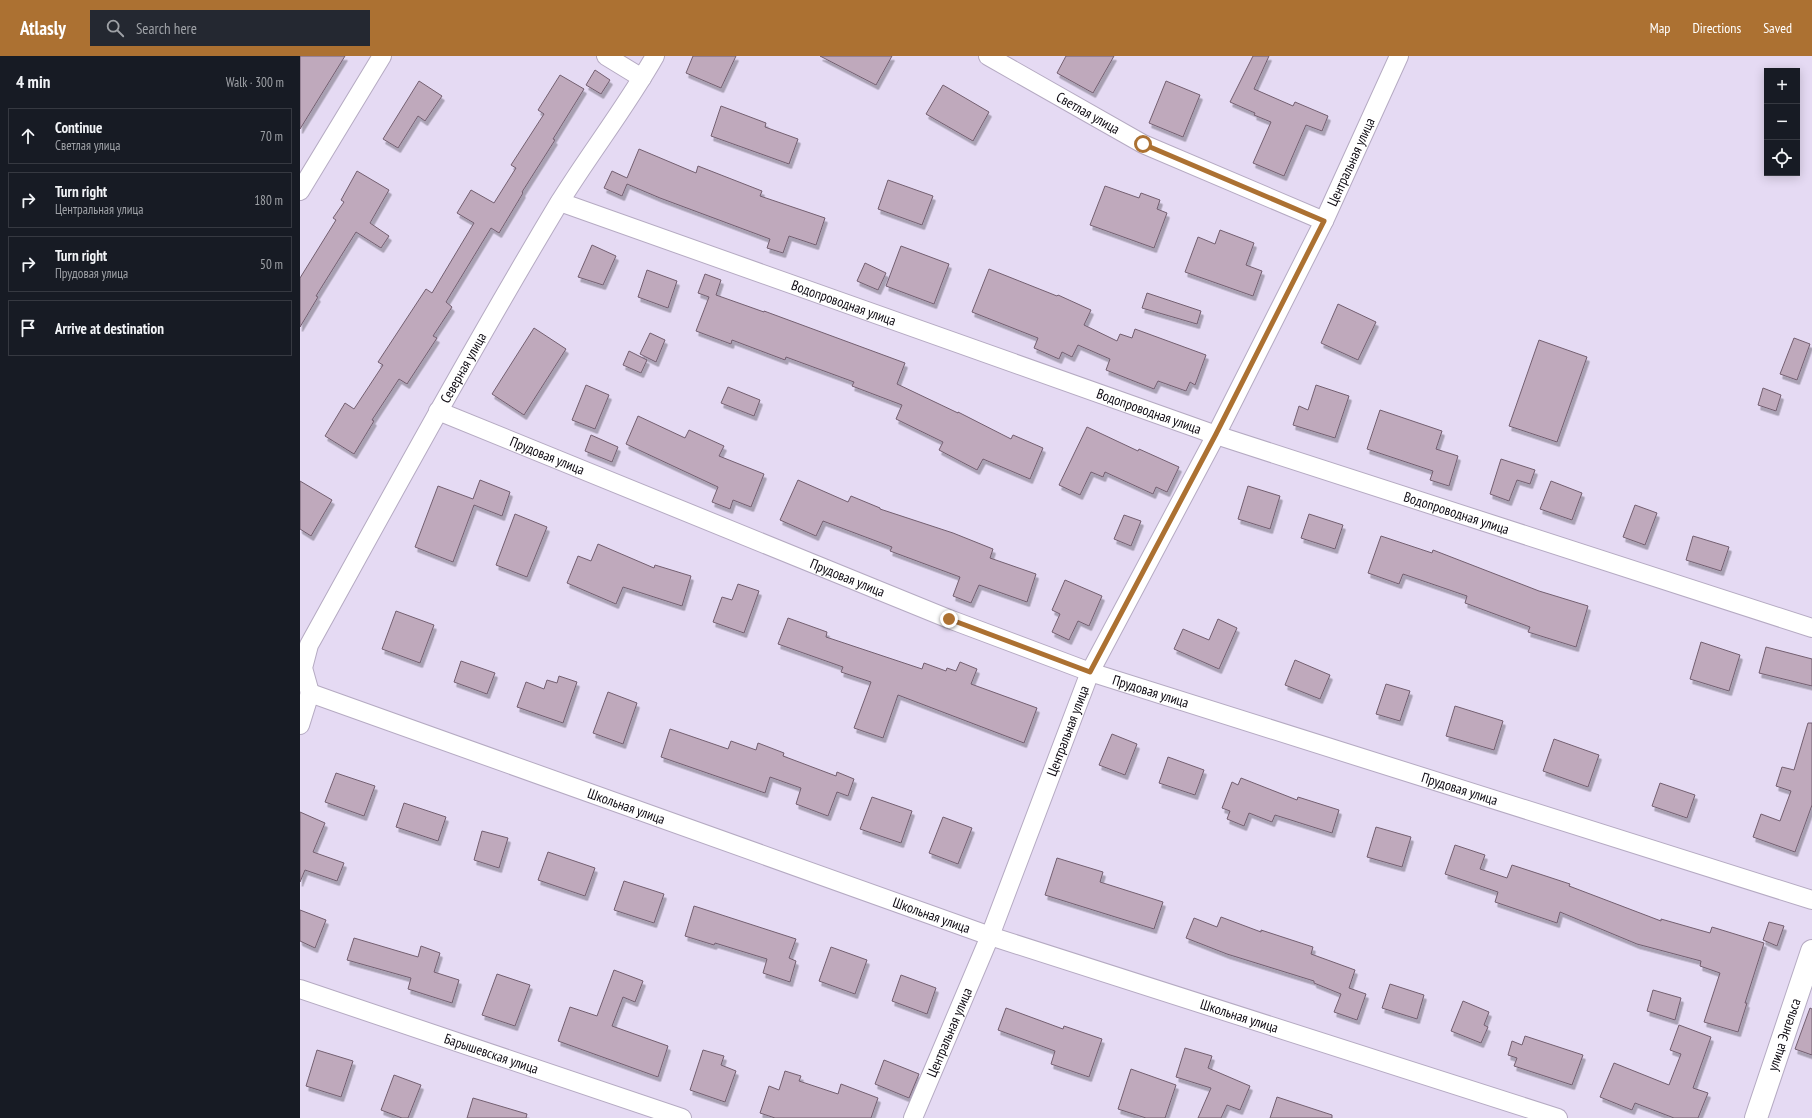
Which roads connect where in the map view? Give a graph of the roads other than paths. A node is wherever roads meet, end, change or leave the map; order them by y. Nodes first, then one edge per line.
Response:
1 (382, 56) edge
2 (606, 56) edge
3 (655, 56) edge
4 (988, 56) edge
5 (1399, 56) edge
6 (642, 78) junction
7 (300, 191) edge
8 (560, 202) junction
9 (1324, 221) junction
10 (438, 411) junction
11 (1216, 434) junction
12 (1812, 628) edge
13 (1090, 672) junction
14 (310, 693) junction
15 (300, 725) edge
16 (1812, 900) edge
17 (990, 936) junction
18 (1812, 951) edge
19 (300, 989) edge
20 (682, 1118) edge
21 (913, 1118) edge
22 (1558, 1118) edge
23 (1756, 1118) edge

1 - 7 street
2 - 6 street
3 - 6 street, Северная улица
4 - 9 street, Светлая улица
5 - 9 street, Центральная улица
6 - 8 street, Северная улица
8 - 10 street, Северная улица
8 - 11 street, Водопроводная улица
9 - 11 street, Центральная улица
10 - 13 street, Прудовая улица
10 - 14 street, Северная улица
11 - 12 street, Водопроводная улица
11 - 13 street, Центральная улица
13 - 16 street, Прудовая улица
13 - 17 street, Центральная улица
14 - 15 street
14 - 17 street, Школьная улица
17 - 21 street, Центральная улица
17 - 22 street, Школьная улица
18 - 23 street, улица Энгельса
19 - 20 street, Барышевская улица

